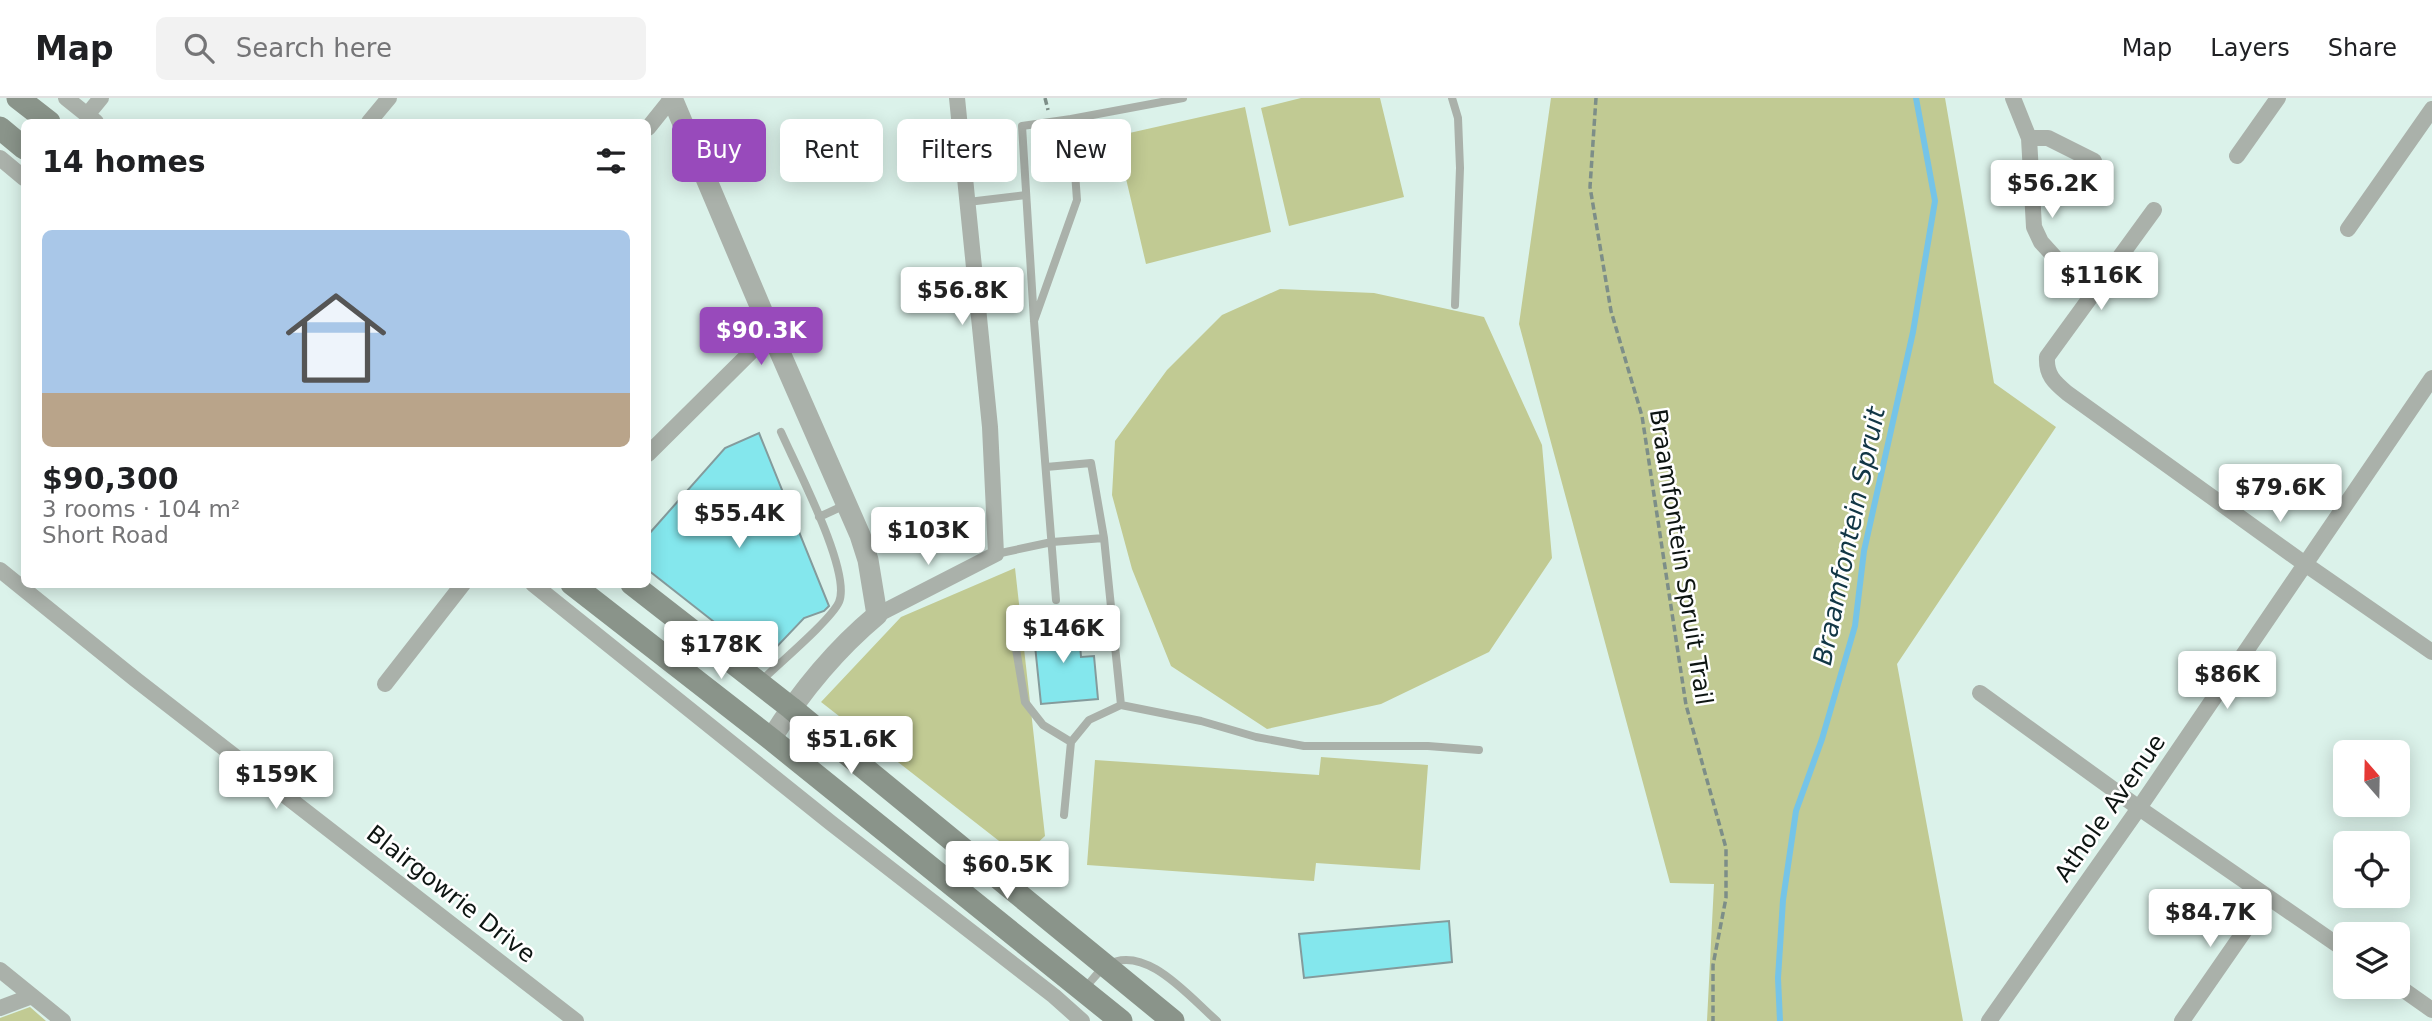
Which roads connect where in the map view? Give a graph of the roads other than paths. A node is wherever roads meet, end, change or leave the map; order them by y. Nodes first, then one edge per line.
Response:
1 (18, 98) edge
2 (66, 98) edge
3 (101, 98) edge
4 (388, 98) edge
5 (672, 98) edge
6 (957, 98) edge
7 (1183, 98) edge
8 (1452, 98) edge
9 (2013, 98) edge
10 (2278, 98) edge
11 (2432, 110) edge
12 (45, 119) edge
13 (92, 119) edge
14 (371, 119) edge
15 (1071, 119) edge
16 (651, 124) edge
17 (1031, 125) edge
18 (0, 128) edge
19 (2029, 138) junction
20 (21, 146) edge
21 (2237, 156) dead end
22 (0, 158) edge
23 (2094, 161) dead end
24 (21, 176) edge
25 (1076, 182) edge
26 (1026, 195) junction
27 (968, 202) junction
28 (2154, 210) dead end
29 (2348, 229) dead end
30 (2090, 296) junction
31 (1455, 305) dead end
32 (1034, 321) junction
33 (771, 332) junction
34 (2432, 378) edge
35 (781, 432) dead end
36 (651, 451) edge
37 (1046, 467) junction
38 (847, 505) junction
39 (819, 517) junction
40 (1104, 538) junction
41 (1052, 542) junction
42 (996, 554) junction
43 (2305, 564) junction
44 (0, 570) edge
45 (21, 587) edge
46 (22, 588) edge
47 (460, 588) edge
48 (538, 588) edge
49 (577, 588) edge
50 (637, 588) edge
51 (1056, 600) dead end
52 (877, 615) junction
53 (1016, 649) dead end
54 (2432, 652) edge
55 (759, 683) junction
56 (385, 684) dead end
57 (1980, 693) dead end
58 (1121, 705) junction
59 (791, 708) junction
60 (771, 740) junction
61 (1071, 742) junction
62 (1479, 750) dead end
63 (2139, 808) junction
64 (1064, 815) dead end
65 (2268, 897) junction
66 (2333, 942) edge
67 (1107, 965) junction
68 (0, 970) edge
69 (1083, 990) junction
70 (2410, 994) edge
71 (32, 996) junction
72 (0, 1008) edge
73 (2432, 1010) edge
74 (63, 1021) edge
75 (576, 1021) edge
76 (1083, 1021) edge
77 (1121, 1021) edge
78 (1173, 1021) edge
79 (1217, 1021) edge
80 (1989, 1021) edge
81 (2182, 1021) edge

1 - 12 main road
2 - 13 street
3 - 13 street
4 - 14 street
5 - 16 street
5 - 33 street
6 - 27 street
7 - 15 lane
8 - 31 lane
9 - 19 street
10 - 21 street
11 - 29 street
17 - 26 lane
18 - 20 main road
19 - 23 street
19 - 30 street
22 - 24 street
25 - 32 lane
26 - 27 lane
26 - 32 lane
27 - 42 street
28 - 30 street
30 - 43 street
32 - 37 lane
33 - 36 street
33 - 38 street
34 - 43 street, Athole Avenue
35 - 39 lane
37 - 40 lane
37 - 41 lane
38 - 39 lane
38 - 52 street
39 - 55 lane
40 - 41 lane
40 - 58 lane
41 - 42 lane
41 - 51 lane
42 - 52 street
43 - 54 street
43 - 63 street, Athole Avenue
44 - 45 street, Blairgowrie Drive
46 - 75 street, Blairgowrie Drive
47 - 56 street
48 - 76 street
49 - 60 main road
50 - 55 main road
52 - 59 street
53 - 61 lane
55 - 59 main road
57 - 63 street
58 - 61 lane
58 - 62 lane
59 - 60 street
59 - 67 main road
60 - 69 main road
61 - 64 lane
63 - 65 street
63 - 80 street, Athole Avenue
65 - 66 street
65 - 81 street
67 - 69 lane
67 - 78 main road
67 - 79 lane
68 - 71 street
69 - 77 main road
70 - 73 street
71 - 72 street
71 - 74 street

